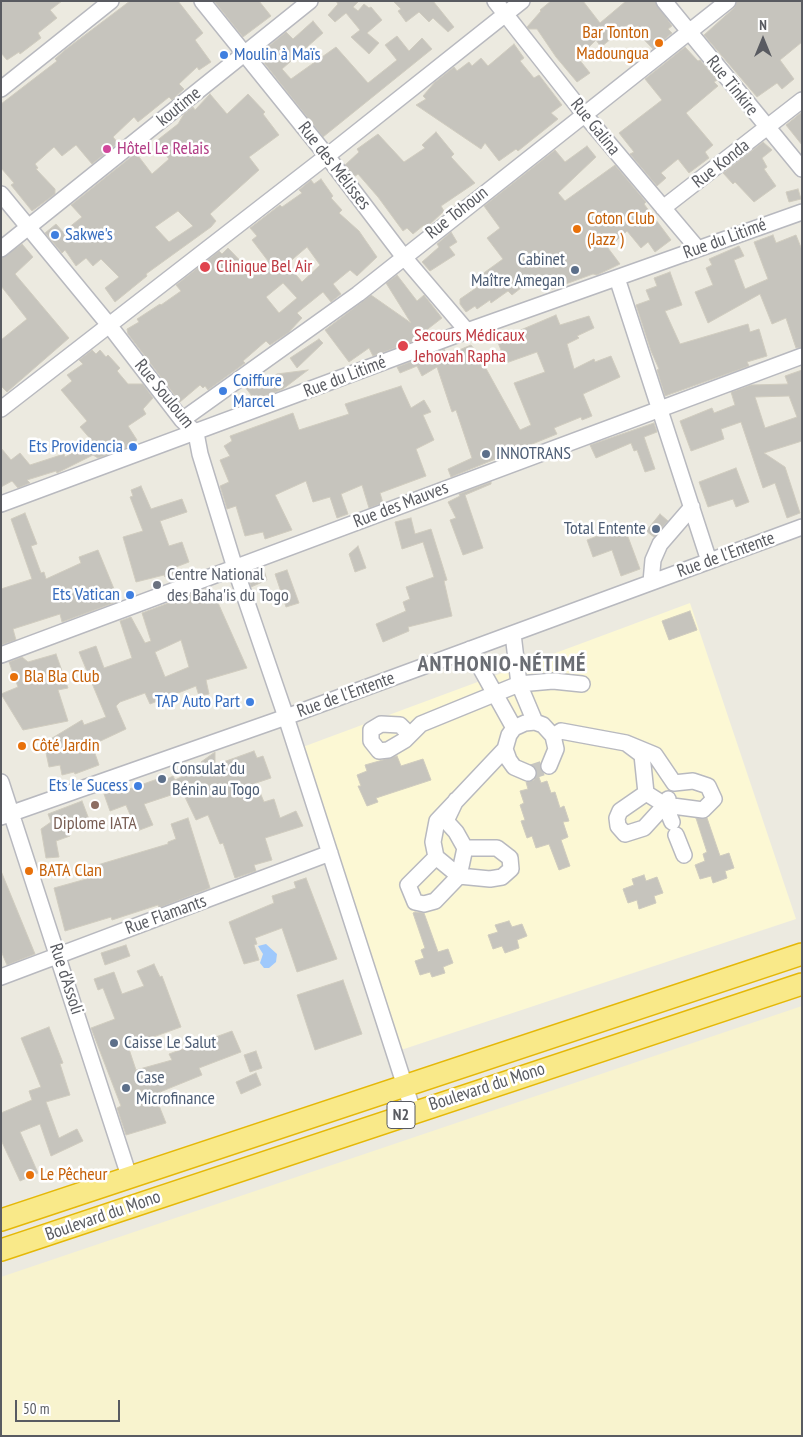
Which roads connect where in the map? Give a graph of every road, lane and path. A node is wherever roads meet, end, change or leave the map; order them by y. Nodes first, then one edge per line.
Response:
1 (111, 1) edge
2 (202, 1) edge
3 (310, 1) edge
4 (495, 1) edge
5 (522, 1) edge
6 (664, 1) edge
7 (728, 1) edge
8 (505, 14) junction
9 (688, 31) junction
10 (246, 53) junction
11 (1, 90) edge
12 (802, 100) edge
13 (584, 114) junction
14 (766, 128) junction
15 (327, 156) junction
16 (802, 169) edge
17 (1, 194) edge
18 (663, 208) junction
19 (802, 212) edge
20 (29, 227) junction
21 (1, 249) edge
22 (698, 249) junction
23 (403, 256) junction
24 (617, 278) junction
25 (109, 325) junction
26 (467, 331) junction
27 (802, 356) edge
28 (659, 408) junction
29 (1, 409) edge
30 (182, 420) junction
31 (196, 433) junction
32 (1, 504) edge
33 (692, 506) junction
34 (802, 527) edge
35 (709, 560) junction
36 (235, 568) junction
37 (651, 582) junction
38 (513, 634) junction
39 (470, 649) junction
40 (1, 655) edge
41 (519, 684) junction
42 (582, 684) dead end
43 (496, 694) junction
44 (286, 717) junction
45 (535, 722) junction
46 (514, 728) junction
47 (410, 735) dead end
48 (553, 736) junction
49 (626, 742) junction
50 (505, 749) junction
51 (549, 766) dead end
52 (528, 772) dead end
53 (1, 782) edge
54 (674, 783) junction
55 (646, 793) junction
56 (456, 800) junction
57 (665, 805) junction
58 (6, 815) edge
59 (465, 848) junction
60 (330, 853) junction
61 (684, 855) dead end
62 (436, 857) junction
63 (459, 876) junction
64 (802, 954) edge
65 (58, 955) junction
66 (1, 977) edge
67 (802, 984) edge
68 (404, 1086) junction
69 (413, 1111) junction
70 (129, 1176) junction
71 (1, 1220) edge
72 (1, 1250) edge

1 - 11 street
2 - 10 street, Rue des Mélisses
3 - 10 street, koutime
4 - 8 street, Rue Galina
5 - 8 street
6 - 9 street, Rue Tinkire
7 - 9 street, Rue Tohoun
8 - 13 street, Rue Galina
8 - 15 street
9 - 13 street, Rue Tohoun
9 - 14 street, Rue Tinkire
10 - 15 street, Rue des Mélisses
10 - 20 street, koutime
12 - 14 street, Rue Konda
13 - 18 street, Rue Galina
13 - 23 street, Rue Tohoun
14 - 16 street, Rue Tinkire
14 - 18 street, Rue Konda
15 - 23 street, Rue des Mélisses
15 - 25 street
17 - 20 street, Rue Souloum
18 - 22 street, Rue Galina
19 - 22 street, Rue du Litimé
20 - 21 street, koutime
20 - 25 street, Rue Souloum
22 - 24 street, Rue du Litimé
23 - 26 street, Rue des Mélisses
23 - 30 street, Rue Tohoun
24 - 26 street, Rue du Litimé
24 - 28 street
25 - 29 street
25 - 30 street, Rue Souloum
26 - 31 street, Rue du Litimé
27 - 28 street, Rue des Mauves
28 - 33 street
28 - 36 street, Rue des Mauves
30 - 31 street, Rue Souloum
31 - 32 street, Rue du Litimé
31 - 36 street, Rue Souloum
33 - 35 street
33 - 37 street
34 - 35 street, Rue de l'Entente
35 - 37 street, Rue de l'Entente
36 - 40 street, Rue des Mauves
36 - 44 street, Rue Souloum
37 - 38 street, Rue de l'Entente
38 - 39 street, Rue de l'Entente
38 - 41 street
39 - 43 street
39 - 44 street, Rue de l'Entente
41 - 42 street
41 - 43 street
41 - 45 street
43 - 46 street
43 - 47 street
44 - 58 street, Rue de l'Entente
44 - 60 street, Rue Souloum
45 - 46 street
45 - 48 street
46 - 50 street
48 - 49 street
48 - 51 street
49 - 54 street
49 - 55 street
50 - 52 street
50 - 56 street
53 - 58 street, Rue d'Assoli
54 - 57 street
54 - 57 street
55 - 57 street
55 - 57 street
56 - 59 street
56 - 62 street
57 - 61 street
58 - 65 street, Rue d'Assoli
59 - 63 street
59 - 63 street
60 - 65 street, Rue Flamants
60 - 68 street, Rue Souloum
62 - 63 street
62 - 63 street
64 - 68 highway, Boulevard du Mono / N2
65 - 66 street, Rue Flamants
65 - 70 street, Rue d'Assoli
67 - 69 highway, Boulevard du Mono / N2
68 - 69 street, Rue Souloum
68 - 70 highway, Boulevard du Mono / N2
69 - 72 highway, Boulevard du Mono / N2
70 - 71 highway, Boulevard du Mono / N2

